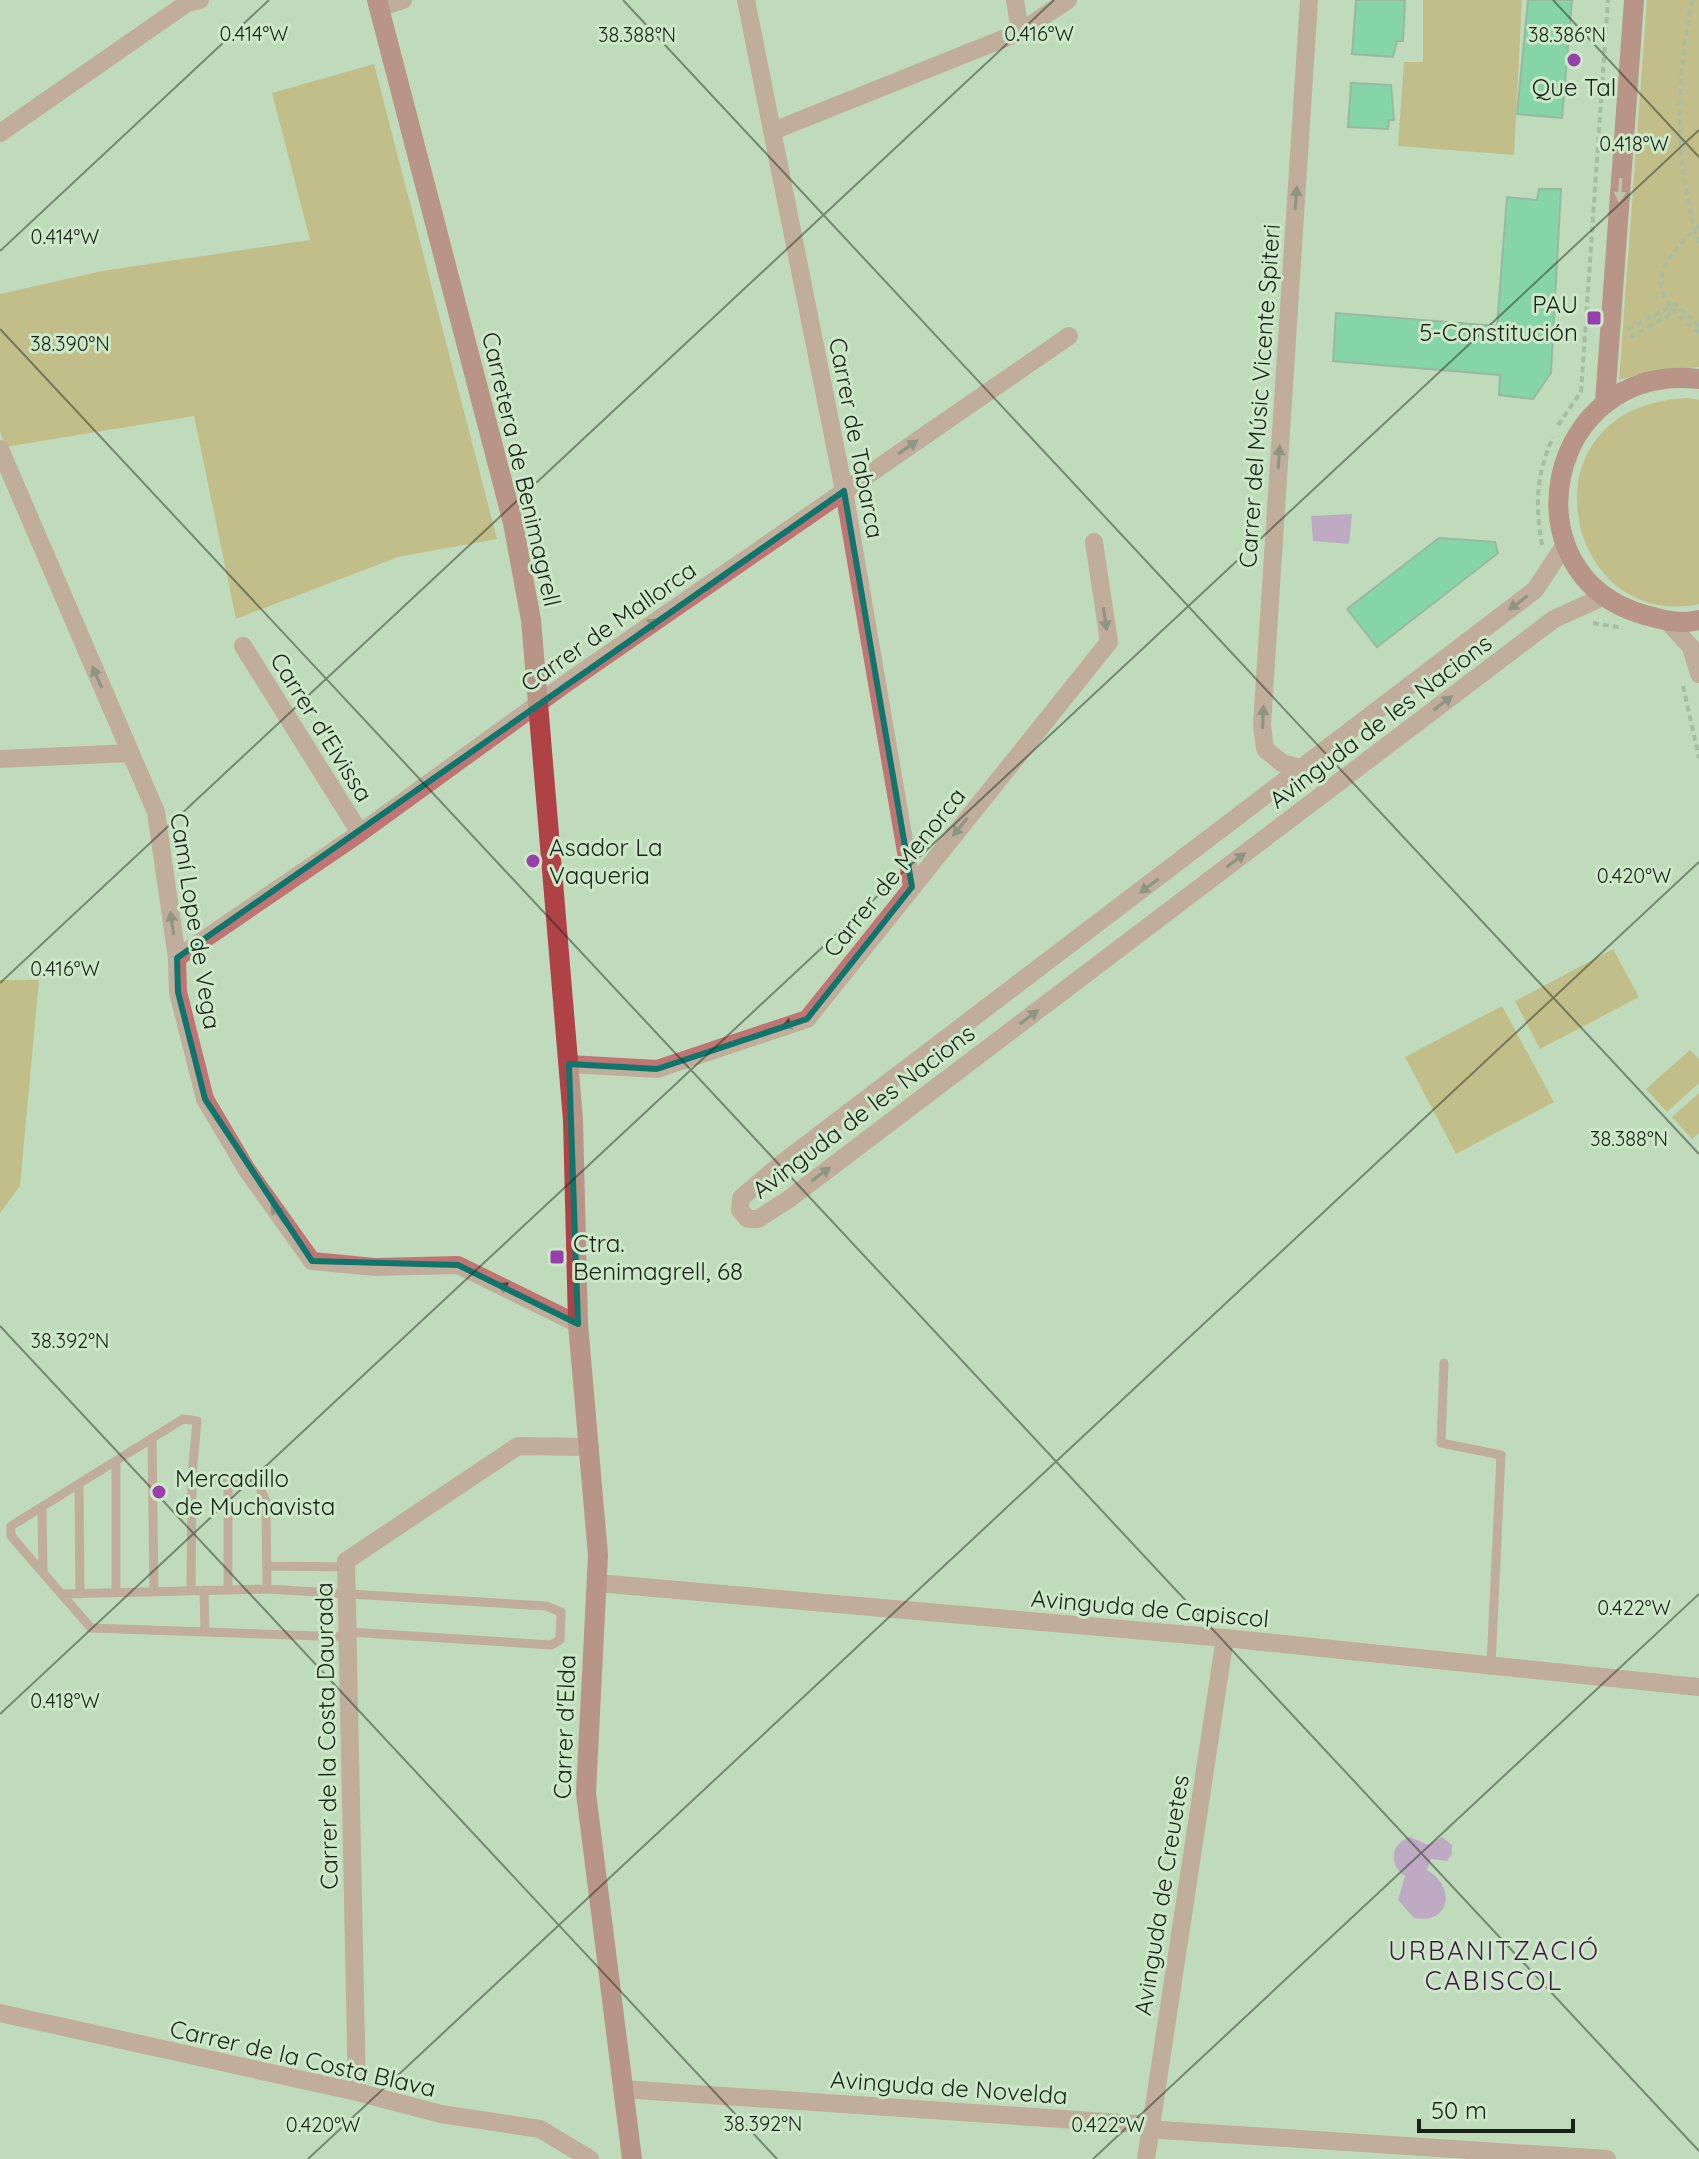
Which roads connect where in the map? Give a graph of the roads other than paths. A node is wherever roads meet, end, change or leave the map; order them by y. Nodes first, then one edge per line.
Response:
1 (403, 0) edge
2 (746, 0) edge
3 (1015, 0) edge
4 (1068, 0) edge
5 (1309, 0) edge
6 (1634, 0) edge
7 (191, 1) edge
8 (378, 4) edge
9 (1020, 32) junction
10 (773, 131) junction
11 (0, 133) edge
12 (1069, 336) dead end
13 (1699, 379) edge
14 (1605, 402) junction
15 (0, 449) edge
16 (844, 491) junction
17 (1094, 542) dead end
18 (1566, 543) junction
19 (1605, 596) junction
20 (1699, 620) edge
21 (1667, 621) junction
22 (243, 646) dead end
23 (1699, 674) edge
24 (539, 704) junction
25 (130, 753) junction
26 (0, 759) edge
27 (1304, 769) junction
28 (360, 833) junction
29 (912, 887) junction
30 (177, 958) junction
31 (569, 1064) junction
32 (577, 1294) joint
33 (578, 1324) junction
34 (1444, 1363) dead end
35 (152, 1438) junction
36 (590, 1447) junction
37 (116, 1461) junction
38 (192, 1475) junction
39 (228, 1481) junction
40 (79, 1484) junction
41 (42, 1507) junction
42 (267, 1566) junction
43 (346, 1567) junction
44 (43, 1572) junction
45 (597, 1583) junction
46 (267, 1589) junction
47 (204, 1590) junction
48 (228, 1590) junction
49 (191, 1591) junction
50 (154, 1592) junction
51 (348, 1592) junction
52 (116, 1593) junction
53 (61, 1594) junction
54 (80, 1594) junction
55 (205, 1632) junction
56 (349, 1635) junction
57 (1225, 1638) junction
58 (1491, 1666) junction
59 (1699, 1687) edge
60 (0, 2013) edge
61 (622, 2089) junction
62 (357, 2092) junction
63 (1150, 2125) junction
64 (590, 2159) edge
65 (632, 2159) edge
66 (1146, 2159) edge
67 (1607, 2159) edge

1 - 8 street
2 - 10 street, Carrer de Tabarca
3 - 9 street
4 - 9 street
27 -> 5 street, Carrer del Músic Vicente Spiteri
6 -> 14 street
7 - 11 street
8 - 24 street, Carretera de Benimagrell
9 - 10 street
10 - 16 street, Carrer de Tabarca
16 -> 12 street, Carrer de Mallorca
13 - 14 street
14 - 18 street
25 -> 15 street, Camí Lope de Vega
24 -> 16 street, Carrer de Mallorca
16 - 29 street, Carrer de Tabarca
17 -> 29 street, Carrer de Menorca
18 - 19 street
18 -> 27 street, Avinguda de les Nacions
19 - 21 street
27 -> 19 street, Avinguda de les Nacions
20 - 21 street
21 - 23 street
22 - 28 street, Carrer d'Eivissa
24 - 28 street, Carrer de Mallorca
24 - 31 street, Carretera de Benimagrell
25 - 26 street
30 -> 25 street, Camí Lope de Vega
28 - 30 street, Carrer de Mallorca
29 -> 31 street, Carrer de Menorca
33 -> 30 street, Camí Lope de Vega
31 - 32 street, Carretera de Benimagrell
32 - 33 street, Carrer d'Elda
33 - 36 street, Carrer d'Elda
34 - 58 lane
35 - 37 lane
35 - 38 lane
35 - 50 lane
36 - 43 street, Carrer de la Costa Daurada
36 - 45 street, Carrer d'Elda
37 - 40 lane
37 - 52 lane
38 - 39 lane
38 - 49 lane
39 - 42 lane
39 - 48 lane
40 - 41 lane
40 - 54 lane
41 - 44 lane
41 - 44 lane
42 - 43 lane
42 - 46 lane
43 - 51 street, Carrer de la Costa Daurada
44 - 53 lane
45 - 57 street, Avinguda de Capiscol
45 - 61 street, Carrer d'Elda
46 - 48 lane
46 - 51 lane
47 - 48 lane
47 - 49 lane
47 - 55 lane
49 - 50 lane
50 - 52 lane
51 - 56 street, Carrer de la Costa Daurada
51 - 56 lane
52 - 54 lane
53 - 54 lane
53 - 55 lane
55 - 56 lane
56 - 62 street, Carrer de la Costa Daurada
57 - 58 street, Avinguda de Capiscol
57 - 63 street, Avinguda de Creuetes
58 - 59 street, Avinguda de Capiscol
60 - 62 street, Carrer de la Costa Blava
61 - 63 street, Avinguda de Novelda
61 - 65 street, Carrer d'Elda
62 - 64 street, Carrer de la Costa Blava
63 - 66 street, Avinguda de Creuetes
63 - 67 street, Avinguda de Novelda

